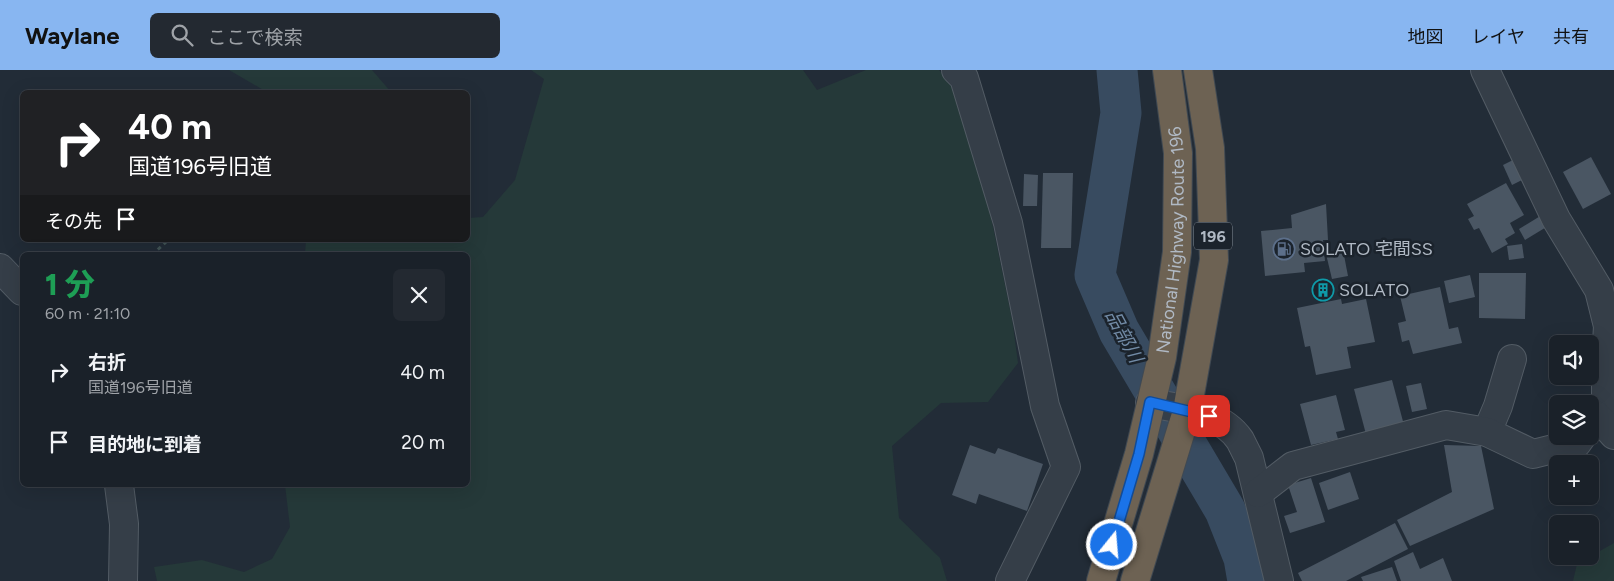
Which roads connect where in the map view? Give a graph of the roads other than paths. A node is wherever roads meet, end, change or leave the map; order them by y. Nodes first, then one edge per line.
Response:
1 (956, 70) edge
2 (1167, 70) edge
3 (1198, 70) edge
4 (1485, 70) edge
5 (0, 268) edge
6 (20, 289) edge
7 (1512, 359) dead end
8 (1150, 402) junction
9 (1191, 408) junction
10 (1600, 419) edge
11 (1487, 432) junction
12 (119, 487) edge
13 (1258, 493) junction
14 (123, 581) edge
15 (1010, 581) edge
16 (1101, 581) edge
17 (1135, 581) edge
18 (1279, 581) edge

1 - 15 street
2 - 8 highway, National Highway Route 196 / 196
3 - 9 highway, National Highway Route 196 / 196
4 - 10 street
5 - 6 street
7 - 11 street
8 - 9 street
8 - 16 highway, National Highway Route 196 / 196
9 - 13 street
9 - 17 highway, National Highway Route 196 / 196
10 - 11 street
11 - 13 street
12 - 14 street
13 - 18 street

